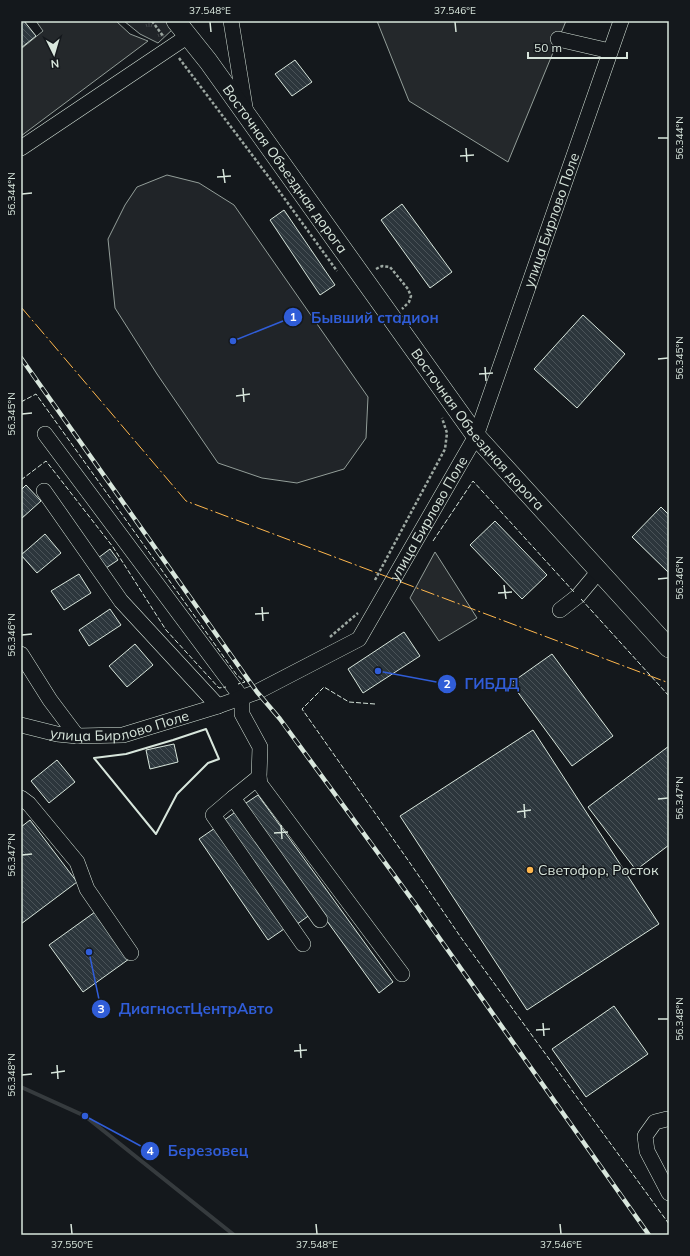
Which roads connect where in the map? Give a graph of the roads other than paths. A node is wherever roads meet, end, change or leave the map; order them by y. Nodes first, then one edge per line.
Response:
1 (176, 21) edge
2 (231, 21) edge
3 (621, 21) edge
4 (188, 36) junction
5 (558, 39) dead end
6 (610, 51) junction
7 (246, 115) junction
8 (21, 148) edge
9 (45, 434) dead end
10 (476, 436) junction
11 (44, 491) dead end
12 (599, 571) junction
13 (560, 610) dead end
14 (669, 648) edge
15 (21, 654) edge
16 (242, 698) junction
17 (218, 706) junction
18 (21, 725) edge
19 (76, 736) junction
20 (259, 777) junction
21 (21, 798) edge
22 (233, 798) junction
23 (320, 920) dead end
24 (302, 944) dead end
25 (131, 953) dead end
26 (402, 974) dead end
27 (667, 1119) dead end
28 (669, 1193) edge

1 - 4 main road, Восточная Объездная дорога
2 - 7 street
3 - 6 street, улица Бирлово Поле
4 - 7 main road, Восточная Объездная дорога
4 - 8 street
5 - 6 street
6 - 10 street, улица Бирлово Поле
7 - 10 main road, Восточная Объездная дорога
9 - 16 street
10 - 12 main road, Восточная Объездная дорога
10 - 16 street, улица Бирлово Поле
11 - 17 street, улица Бирлово Поле
12 - 13 street
12 - 14 main road, Восточная Объездная дорога
15 - 19 street
16 - 17 street, улица Бирлово Поле
16 - 20 street
17 - 19 street, улица Бирлово Поле
18 - 19 street, улица Бирлово Поле
20 - 22 street
20 - 26 street
21 - 25 street
22 - 23 street
22 - 24 street
27 - 28 street

